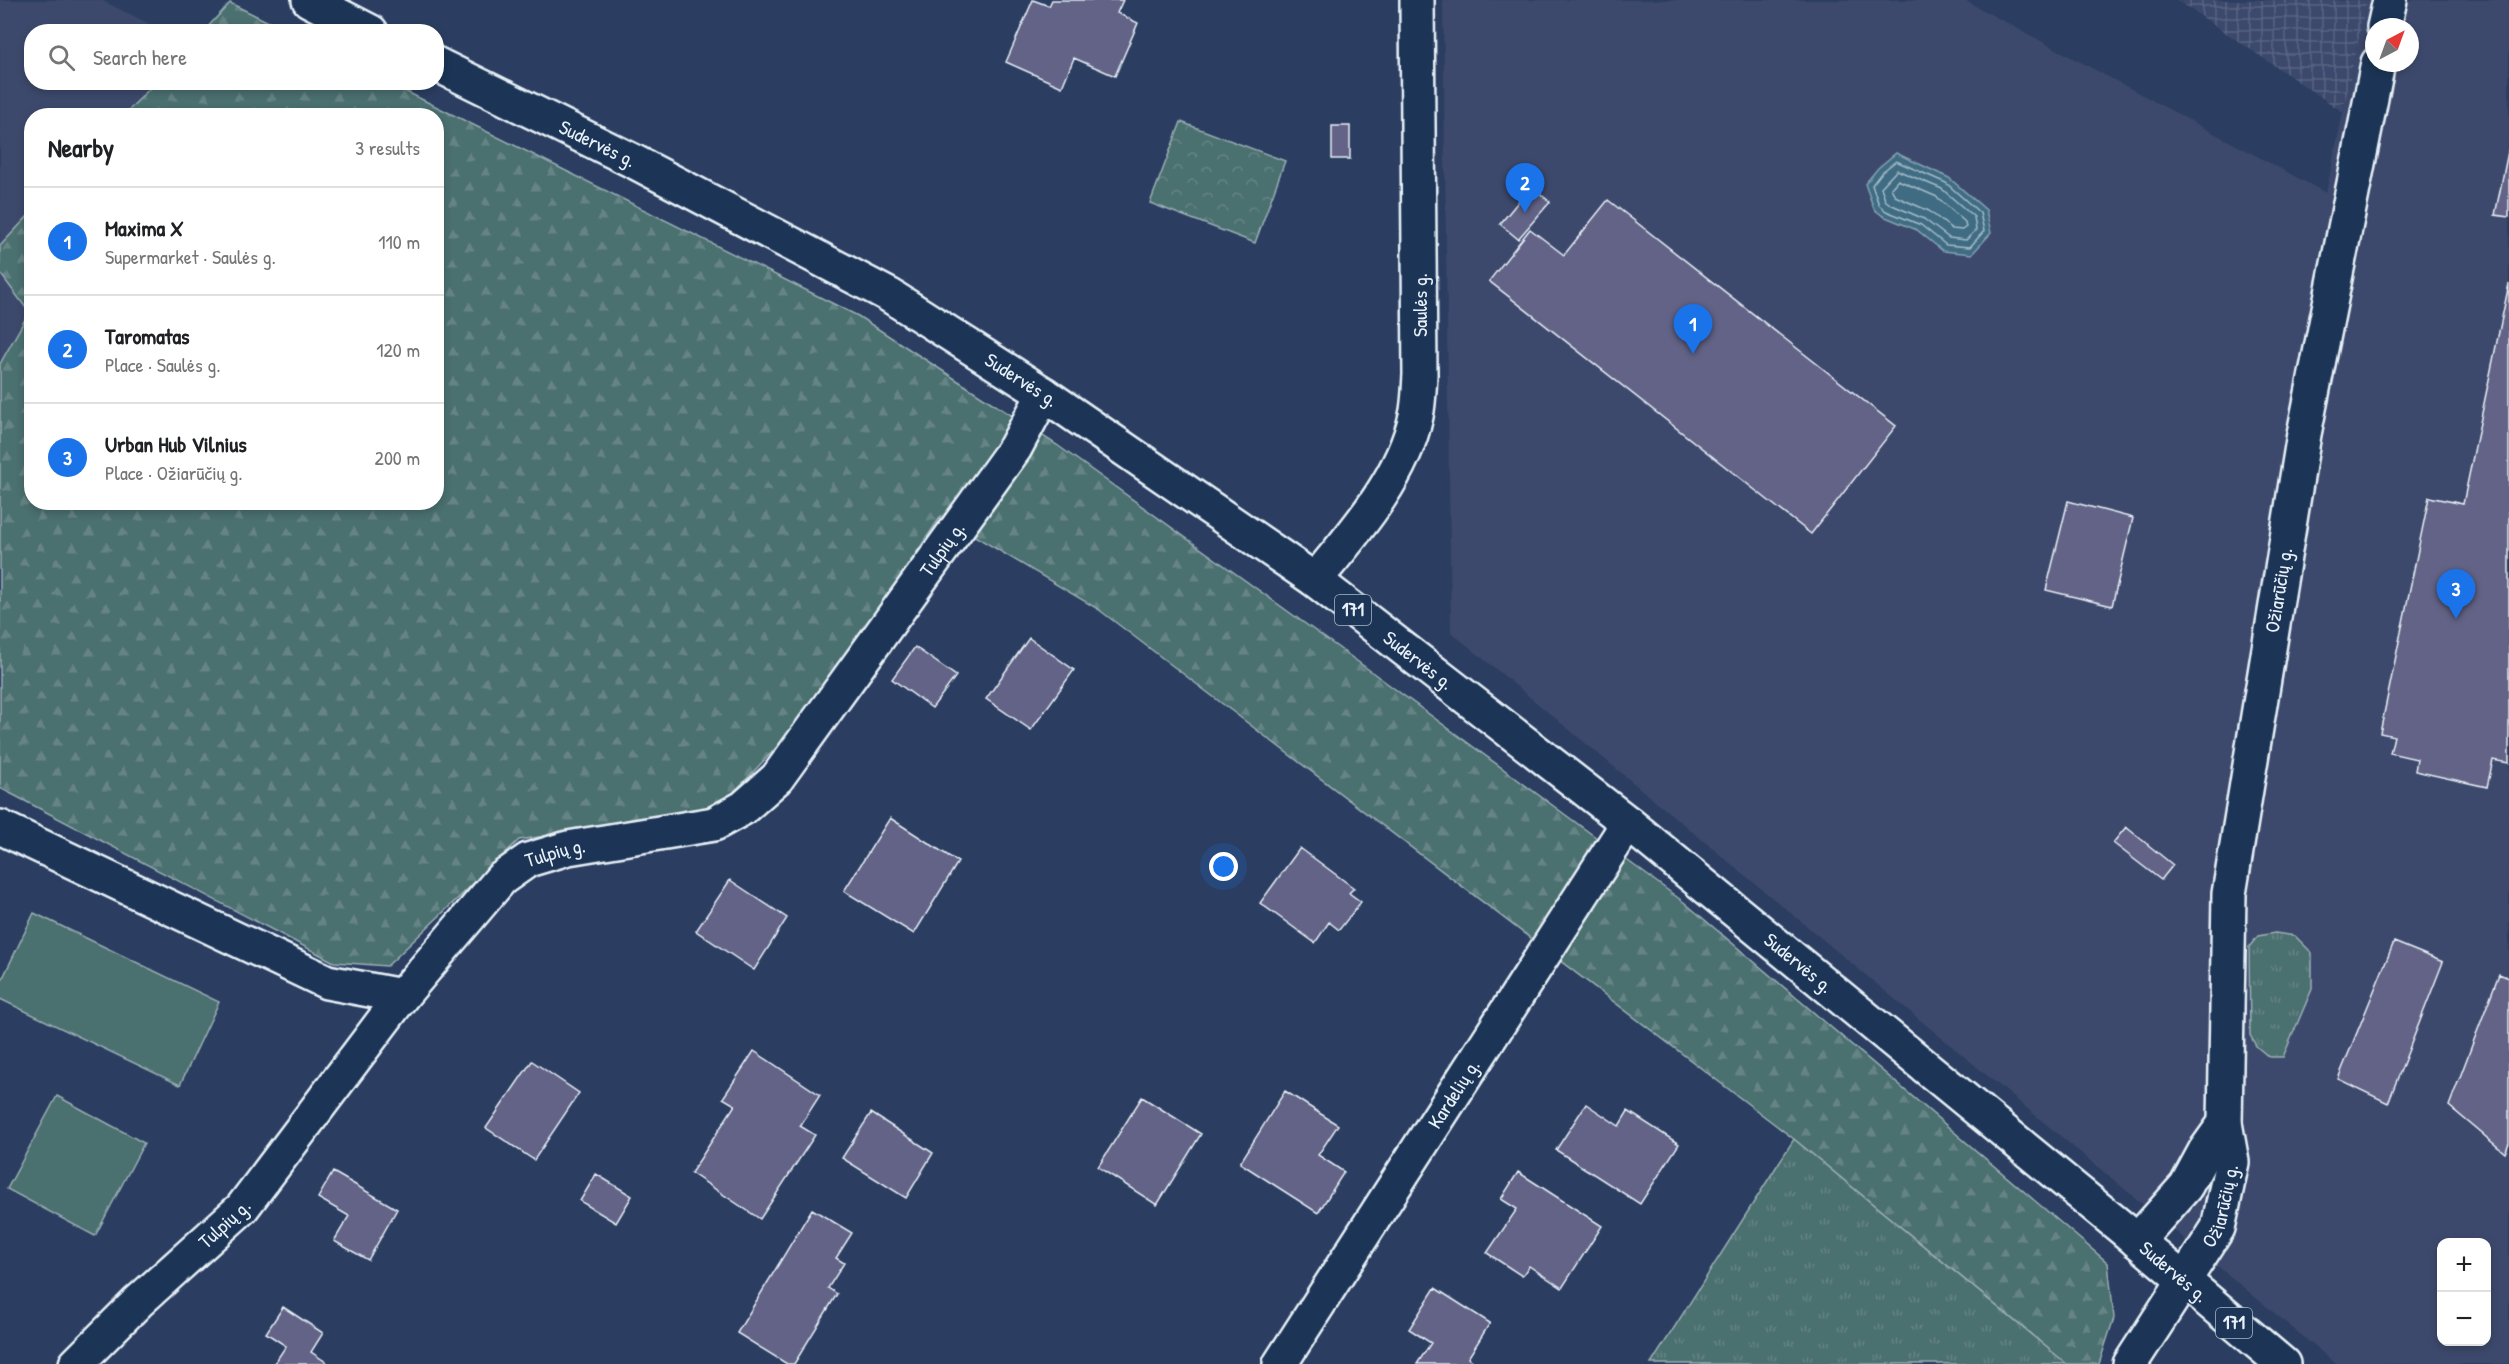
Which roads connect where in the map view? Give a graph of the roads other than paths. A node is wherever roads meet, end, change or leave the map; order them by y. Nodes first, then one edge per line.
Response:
1 (309, 0) edge
2 (1417, 0) edge
3 (2390, 0) edge
4 (2386, 18) edge
5 (356, 24) edge
6 (444, 68) edge
7 (2376, 72) edge
8 (1044, 394) junction
9 (1315, 580) junction
10 (1628, 824) junction
11 (0, 827) edge
12 (402, 996) junction
13 (2226, 1123) junction
14 (2137, 1241) junction
15 (2184, 1281) junction
16 (76, 1364) edge
17 (1280, 1364) edge
18 (2130, 1364) edge
19 (2283, 1364) edge

1 - 5 street
2 - 9 street, Saulės g.
3 - 4 street
6 - 8 street, Sudervės g. / 171
7 - 13 street, Ožiarūčių g.
8 - 9 street, Sudervės g. / 171
8 - 12 street, Tulpių g.
9 - 10 street, Sudervės g. / 171
10 - 14 street, Sudervės g. / 171
10 - 17 street, Kardelių g.
11 - 12 street
12 - 16 street, Tulpių g.
13 - 14 street, Ožiarūčių g.
13 - 15 street, Ožiarūčių g.
14 - 15 street, Sudervės g. / 171
15 - 18 street, Ožiarūčių g.
15 - 19 street, Sudervės g. / 171

